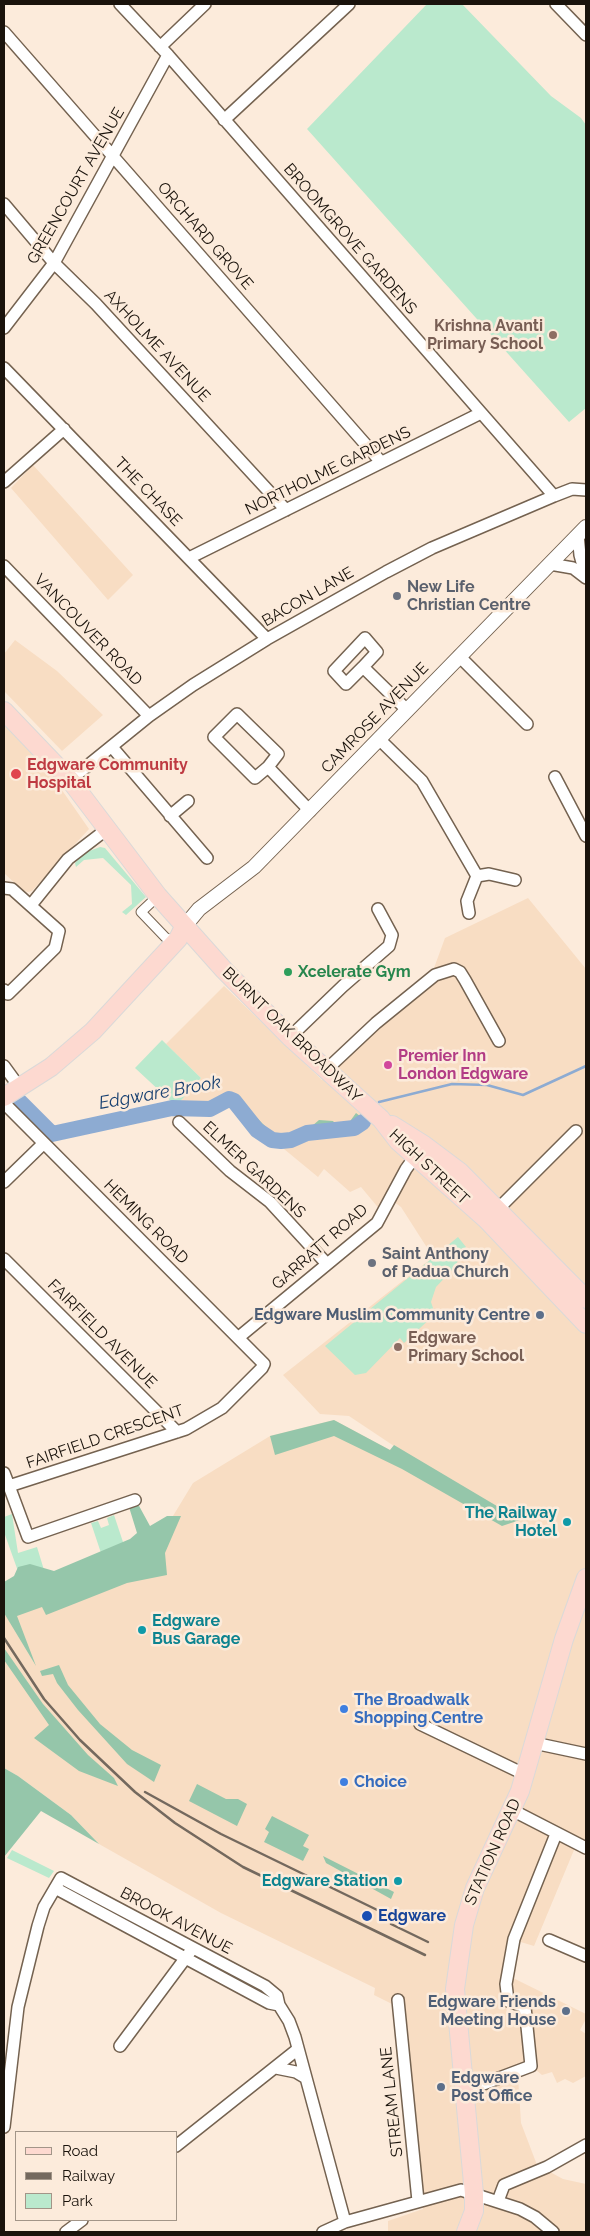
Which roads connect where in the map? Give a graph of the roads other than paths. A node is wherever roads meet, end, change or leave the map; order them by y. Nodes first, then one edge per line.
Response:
1 (120, 4) edge
2 (206, 4) edge
3 (349, 4) edge
4 (556, 4) edge
5 (4, 32) edge
6 (586, 34) edge
7 (160, 47) junction
8 (168, 56) junction
9 (224, 120) junction
10 (112, 157) junction
11 (4, 204) edge
12 (54, 263) junction
13 (4, 328) edge
14 (4, 368) edge
15 (481, 413) junction
16 (64, 429) junction
17 (381, 462) junction
18 (4, 482) edge
19 (586, 490) edge
20 (554, 496) junction
21 (286, 510) junction
22 (582, 531) edge
23 (189, 558) junction
24 (550, 564) junction
25 (4, 566) edge
26 (586, 578) edge
27 (267, 639) junction
28 (459, 656) junction
29 (363, 667) dead end
30 (407, 710) junction
31 (4, 711) edge
32 (149, 716) junction
33 (527, 724) dead end
34 (378, 739) junction
35 (112, 748) junction
36 (268, 767) junction
37 (555, 777) dead end
38 (70, 780) junction
39 (188, 801) dead end
40 (310, 811) junction
41 (170, 816) junction
42 (107, 829) junction
43 (586, 836) edge
44 (207, 858) dead end
45 (477, 876) junction
46 (515, 880) dead end
47 (4, 888) edge
48 (158, 896) junction
49 (31, 904) junction
50 (378, 909) dead end
51 (469, 913) dead end
52 (184, 927) junction
53 (174, 943) junction
54 (4, 990) edge
55 (290, 1037) junction
56 (499, 1041) dead end
57 (4, 1066) edge
58 (326, 1070) junction
59 (20, 1088) junction
60 (4, 1097) edge
61 (4, 1103) edge
62 (381, 1119) joint
63 (179, 1122) dead end
64 (576, 1131) dead end
65 (44, 1143) junction
66 (420, 1151) junction
67 (4, 1182) edge
68 (493, 1215) junction
69 (4, 1259) edge
70 (327, 1264) junction
71 (586, 1299) edge
72 (586, 1324) edge
73 (239, 1337) junction
74 (264, 1364) joint
75 (177, 1432) junction
76 (4, 1473) edge
77 (9, 1486) junction
78 (135, 1500) dead end
79 (586, 1578) edge
80 (420, 1724) dead end
81 (534, 1743) junction
82 (586, 1754) edge
83 (526, 1775) junction
84 (512, 1810) junction
85 (556, 1834) junction
86 (586, 1848) edge
87 (55, 1888) junction
88 (549, 1940) dead end
89 (190, 1953) junction
90 (586, 1954) edge
91 (398, 2000) dead end
92 (120, 2046) dead end
93 (298, 2049) junction
94 (276, 2068) junction
95 (306, 2078) junction
96 (464, 2088) junction
97 (4, 2127) edge
98 (178, 2144) edge
99 (586, 2145) edge
100 (474, 2194) junction
101 (498, 2200) junction
102 (418, 2201) junction
103 (81, 2221) edge
104 (345, 2222) junction
105 (66, 2232) edge
106 (323, 2232) edge
107 (466, 2232) edge
108 (553, 2232) edge

1 - 7 street, BROOMGROVE GARDENS
2 - 7 street
3 - 9 street
4 - 6 street
5 - 10 street, ORCHARD GROVE
7 - 8 street, BROOMGROVE GARDENS
8 - 9 street, BROOMGROVE GARDENS
8 - 10 street, GREENCOURT AVENUE
9 - 15 street, BROOMGROVE GARDENS
10 - 12 street, GREENCOURT AVENUE
10 - 17 street, ORCHARD GROVE
11 - 12 street, AXHOLME AVENUE
12 - 13 street, GREENCOURT AVENUE
12 - 21 street, AXHOLME AVENUE
14 - 16 street, THE CHASE
15 - 17 street, NORTHOLME GARDENS
15 - 20 street, BROOMGROVE GARDENS
16 - 18 street
16 - 23 street, THE CHASE
17 - 21 street, NORTHOLME GARDENS
19 - 20 street, BACON LANE
20 - 27 street, BACON LANE
21 - 23 street, NORTHOLME GARDENS
22 - 24 street, CAMROSE AVENUE
22 - 26 street
23 - 27 street, THE CHASE
24 - 26 street
24 - 28 street, CAMROSE AVENUE
25 - 32 street, VANCOUVER ROAD
27 - 32 street, BACON LANE
28 - 30 street, CAMROSE AVENUE
28 - 33 street
29 - 30 street
30 - 34 street, CAMROSE AVENUE
31 - 38 main road, BURNT OAK BROADWAY
32 - 35 street, BACON LANE
34 - 40 street, CAMROSE AVENUE
34 - 45 street
35 - 38 street, BACON LANE
35 - 41 street
36 - 36 street
36 - 40 street
37 - 43 street
38 - 42 main road, BURNT OAK BROADWAY
39 - 41 street
40 - 52 street, CAMROSE AVENUE
41 - 44 street
42 - 48 main road, BURNT OAK BROADWAY
42 - 49 street
45 - 46 street
45 - 51 street
47 - 49 street
48 - 52 main road, BURNT OAK BROADWAY
48 - 53 street
49 - 54 street
50 - 55 street
52 - 53 main road
52 - 55 main road, BURNT OAK BROADWAY
53 - 59 main road
55 - 58 main road, BURNT OAK BROADWAY
56 - 58 street
57 - 59 street
58 - 62 main road, BURNT OAK BROADWAY
59 - 60 main road
61 - 65 street, HEMING ROAD
62 - 66 main road, HIGH STREET
63 - 70 street, ELMER GARDENS
64 - 68 street
65 - 67 street
65 - 73 street, HEMING ROAD
66 - 68 main road, HIGH STREET
66 - 70 street, GARRATT ROAD
68 - 71 main road, HIGH STREET
68 - 72 main road, HIGH STREET
69 - 75 street, FAIRFIELD AVENUE
70 - 73 street, GARRATT ROAD
73 - 74 street, HEMING ROAD
74 - 75 street, FAIRFIELD CRESCENT
75 - 77 street, FAIRFIELD CRESCENT
76 - 77 street, FAIRFIELD CRESCENT
77 - 78 street
79 - 81 main road, STATION ROAD
80 - 83 street
81 - 82 street
81 - 83 main road, STATION ROAD
83 - 84 main road, STATION ROAD
84 - 85 street
84 - 96 main road, STATION ROAD
85 - 86 street
85 - 96 street
87 - 89 street, BROOK AVENUE
87 - 89 street, BROOK AVENUE
87 - 97 street, BROOK AVENUE
88 - 90 street
89 - 92 street
89 - 93 street, BROOK AVENUE
91 - 102 street, STREAM LANE
93 - 94 street
93 - 95 street, BROOK AVENUE
94 - 95 street
94 - 98 street
95 - 104 street, BROOK AVENUE
96 - 100 main road, STATION ROAD
99 - 101 street
100 - 101 street
100 - 102 street
100 - 107 main road, STATION ROAD
101 - 108 street
102 - 104 street
103 - 105 street
104 - 106 street

